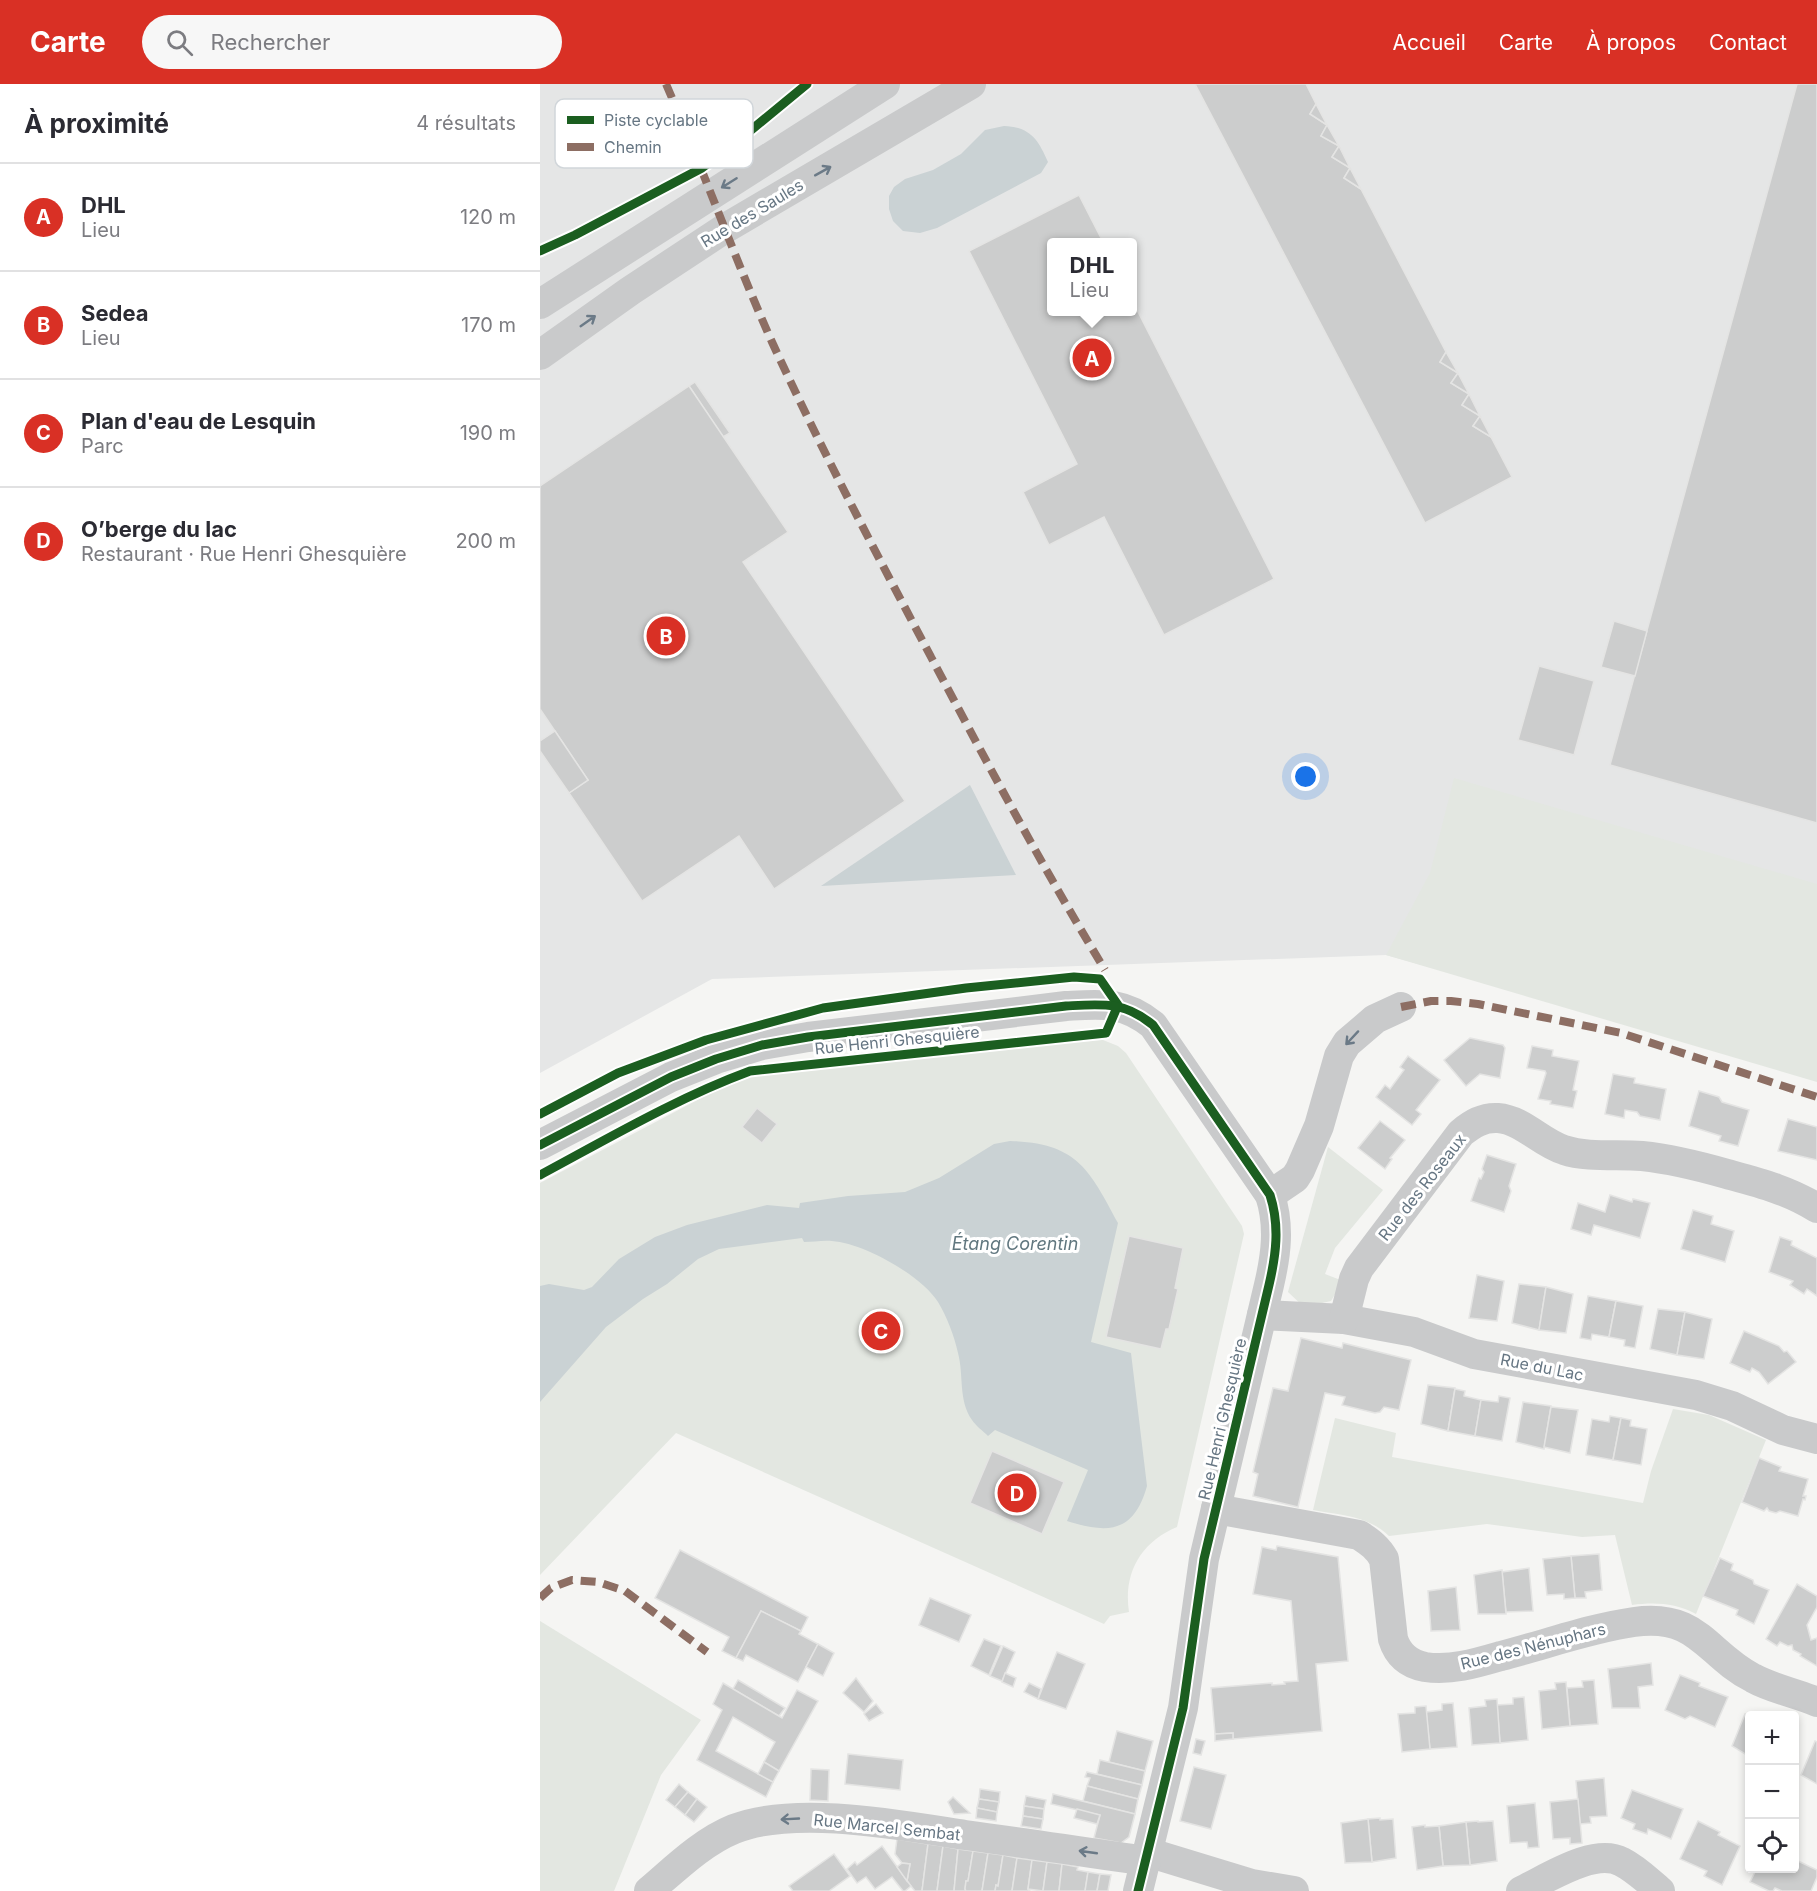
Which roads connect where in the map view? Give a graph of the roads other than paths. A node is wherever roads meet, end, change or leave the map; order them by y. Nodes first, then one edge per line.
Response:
1 (885, 84) edge
2 (971, 84) edge
3 (540, 304) edge
4 (540, 355) edge
5 (1401, 1007) dead end
6 (540, 1145) edge
7 (1270, 1195) junction
8 (1817, 1208) edge
9 (1262, 1315) junction
10 (1344, 1319) junction
11 (1817, 1439) edge
12 (1216, 1509) junction
13 (1817, 1702) edge
14 (1146, 1856) junction
15 (649, 1891) edge
16 (1138, 1891) edge
17 (1294, 1891) edge
18 (1521, 1891) edge
19 (1660, 1891) edge

1 -> 3 street
4 -> 2 street, Rue des Saules
5 -> 7 street
6 - 7 street, Rue Henri Ghesquière
7 - 9 street, Rue Henri Ghesquière
8 - 10 street, Rue des Roseaux
9 - 10 street, Rue du Lac
9 - 12 street, Rue Henri Ghesquière
10 - 11 street, Rue du Lac
12 - 13 street, Rue des Nénuphars
12 - 14 street, Rue Henri Ghesquière
14 -> 15 street, Rue Marcel Sembat
14 - 16 street, Rue Henri Ghesquière
14 - 17 street
18 - 19 street

